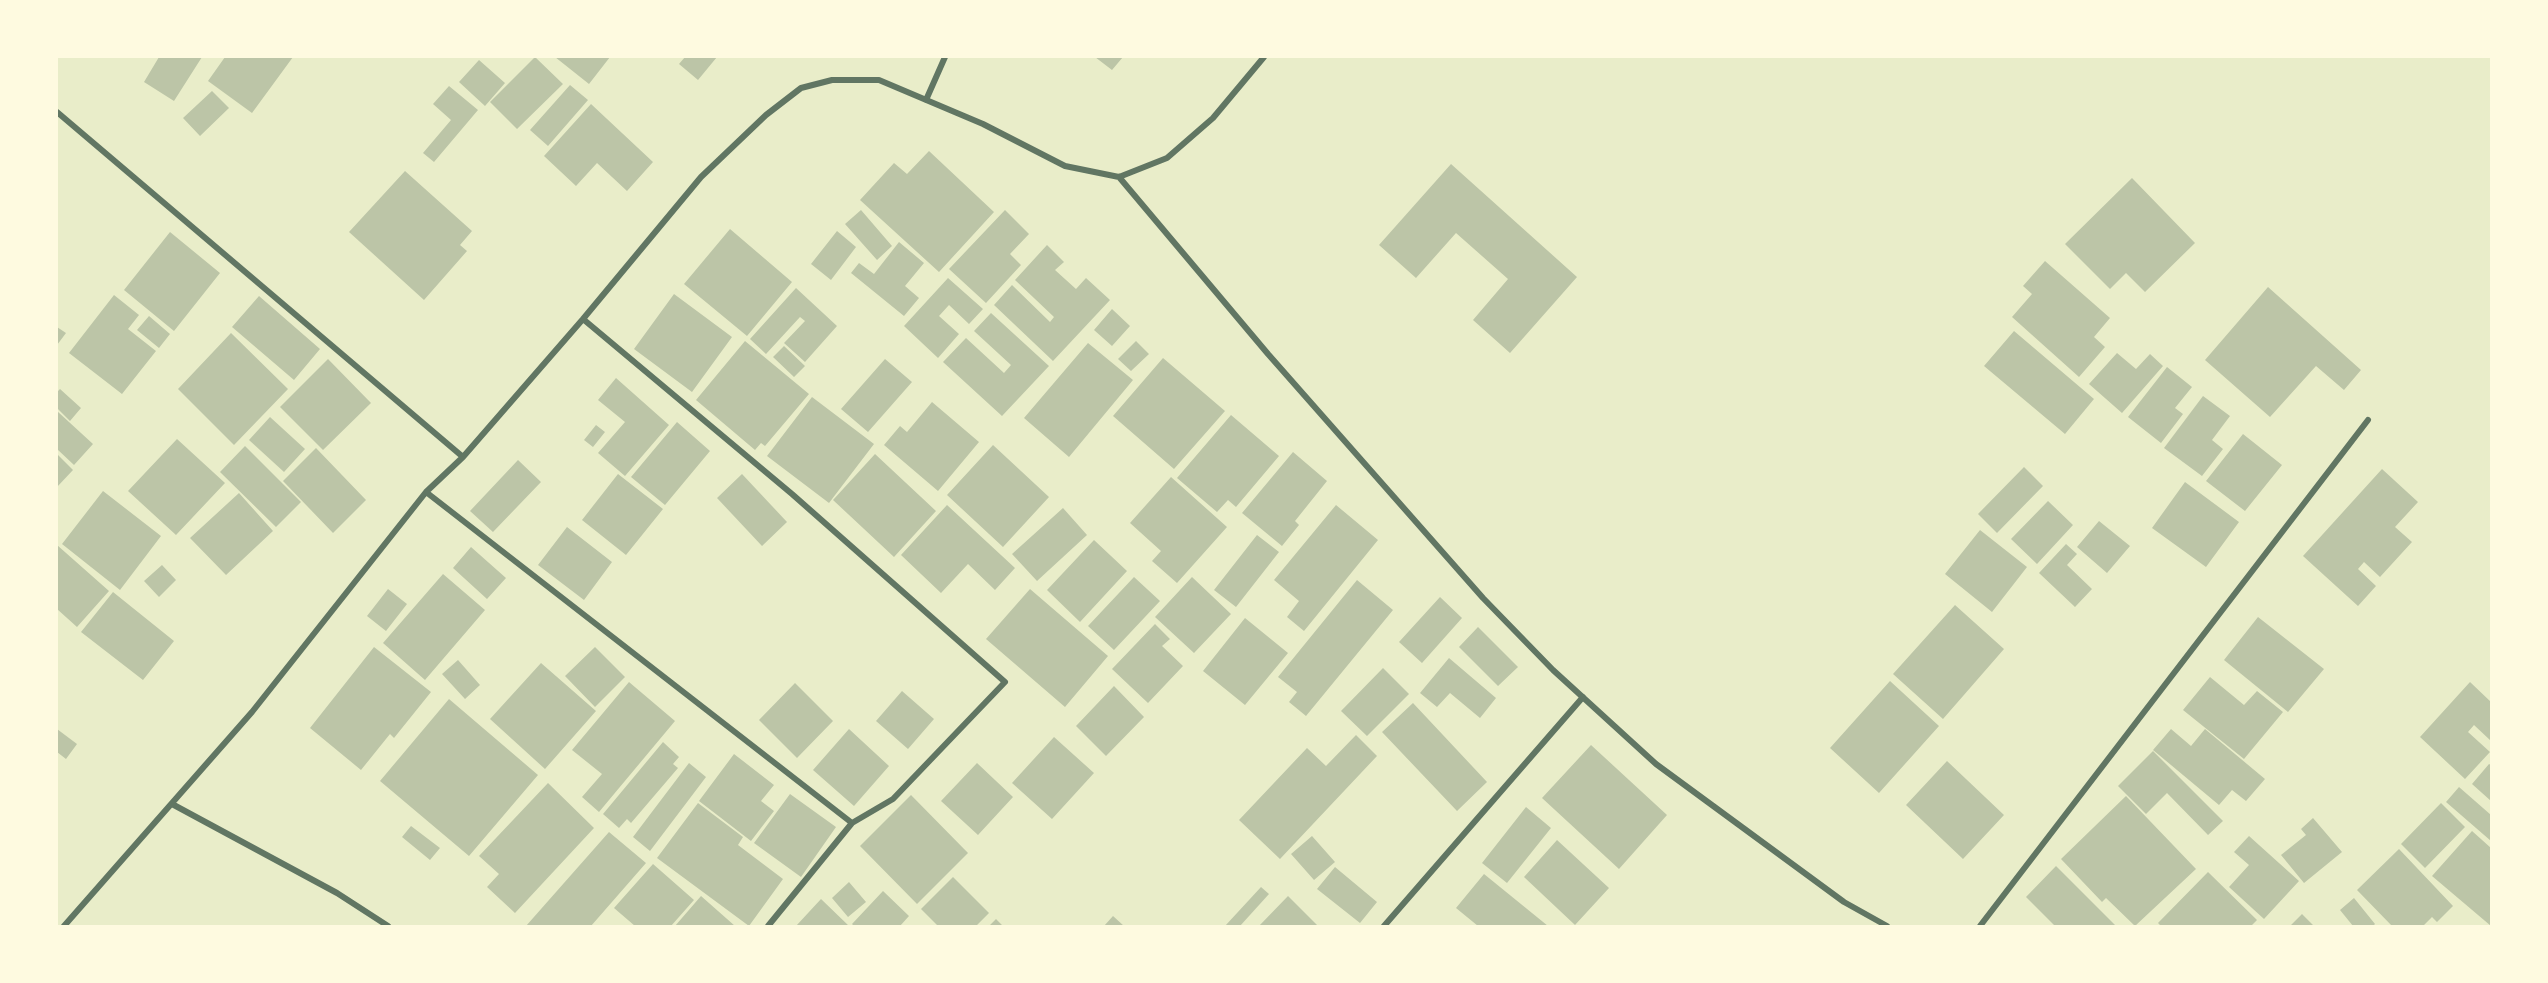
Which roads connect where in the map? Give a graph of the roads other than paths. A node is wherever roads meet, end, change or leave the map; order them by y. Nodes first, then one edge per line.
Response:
1 (945, 57) edge
2 (1264, 57) edge
3 (926, 100) junction
4 (57, 112) edge
5 (1119, 177) junction
6 (583, 320) junction
7 (2368, 420) dead end
8 (463, 457) junction
9 (426, 492) junction
10 (1583, 697) junction
11 (172, 804) junction
12 (852, 823) junction
13 (64, 926) edge
14 (388, 926) edge
15 (768, 926) edge
16 (1384, 926) edge
17 (1887, 926) edge
18 (1980, 926) edge

1 - 3 street
2 - 5 street
3 - 5 street
3 - 6 street
4 - 8 street
5 - 10 street
6 - 8 street
6 - 12 street
7 - 18 street
8 - 9 street
9 - 11 street
9 - 12 street
10 - 16 street
10 - 17 street
11 - 13 street
11 - 14 street
12 - 15 street

